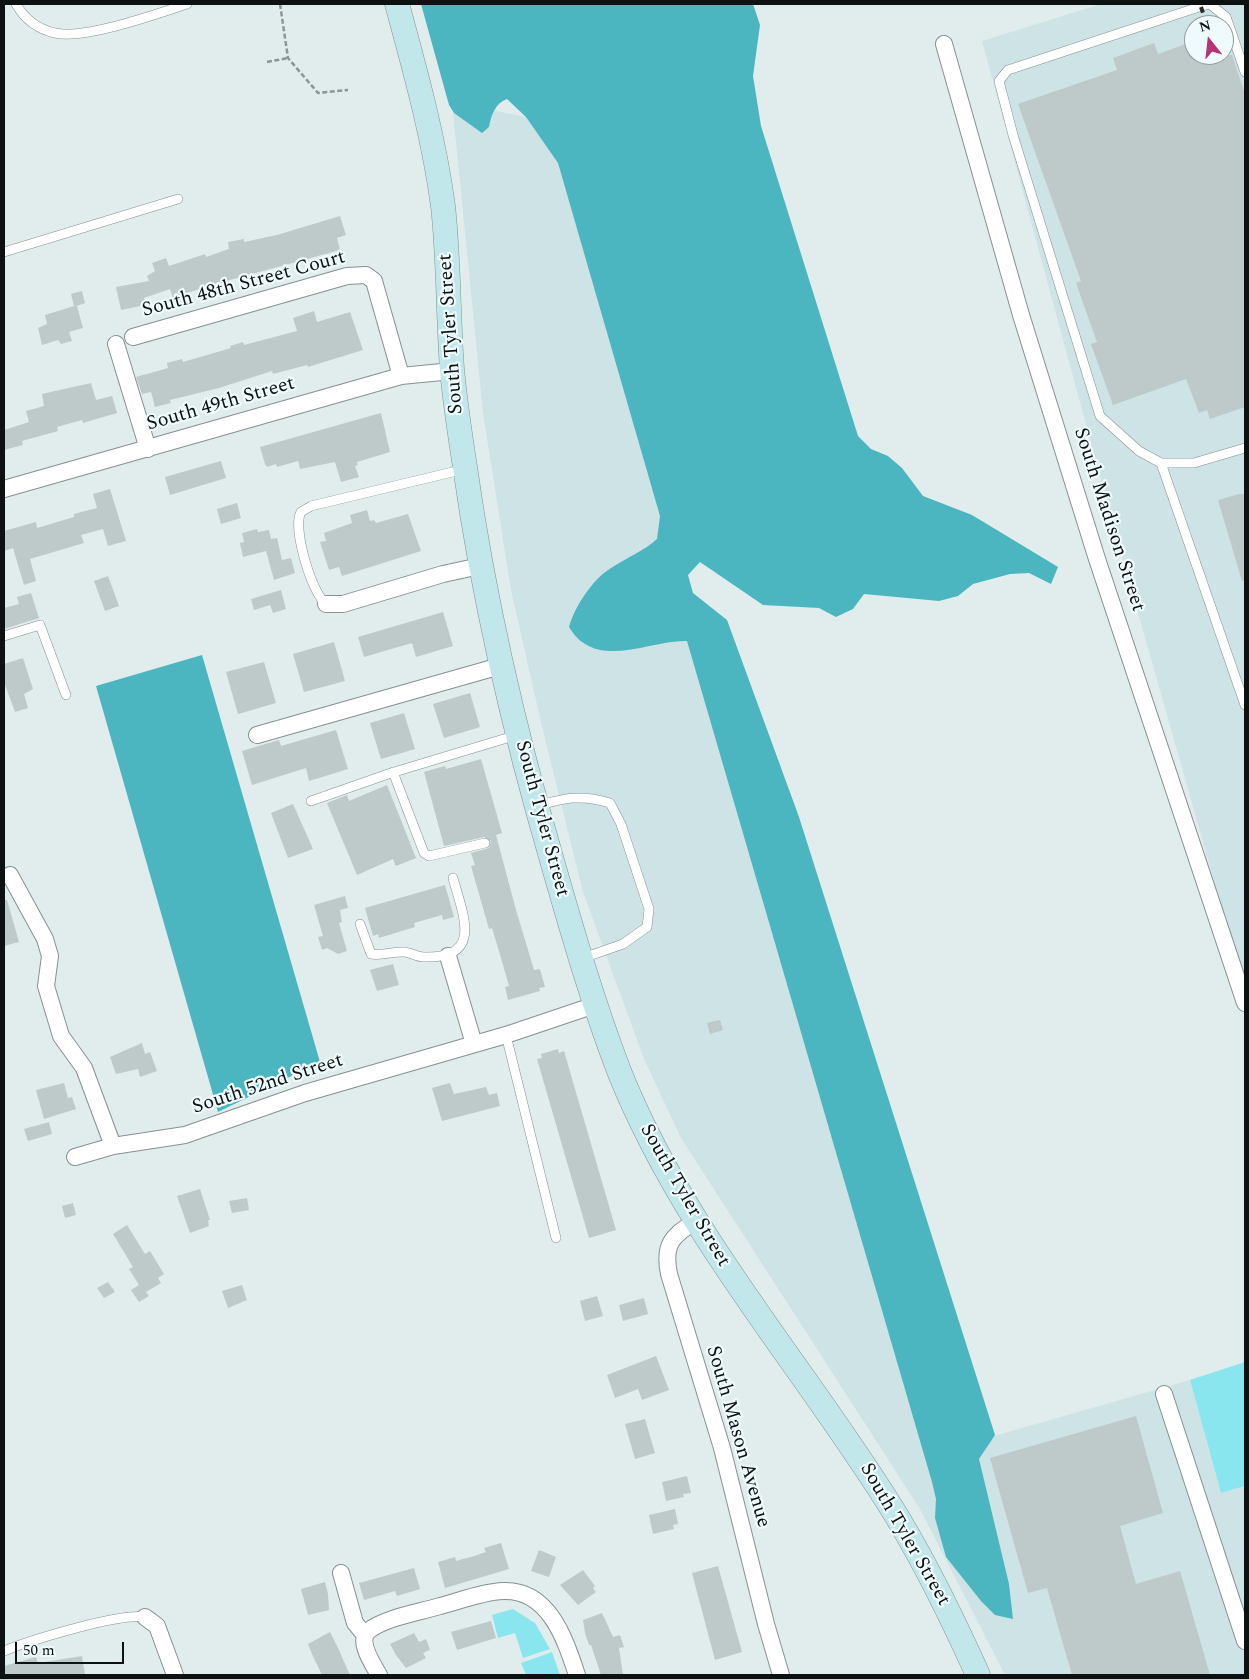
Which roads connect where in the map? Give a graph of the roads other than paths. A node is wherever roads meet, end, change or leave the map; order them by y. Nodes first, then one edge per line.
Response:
1 (16, 4) edge
2 (186, 4) edge
3 (397, 4) edge
4 (1209, 4) edge
5 (944, 44) dead end
6 (1245, 72) edge
7 (178, 198) dead end
8 (4, 252) edge
9 (133, 337) dead end
10 (116, 344) dead end
11 (452, 371) junction
12 (401, 376) junction
13 (1245, 448) edge
14 (148, 449) junction
15 (1161, 463) junction
16 (465, 469) junction
17 (4, 489) edge
18 (480, 566) junction
19 (326, 604) joint
20 (4, 636) edge
21 (500, 666) junction
22 (66, 695) dead end
23 (1245, 705) edge
24 (257, 735) dead end
25 (518, 735) junction
26 (393, 772) junction
27 (310, 801) dead end
28 (536, 806) junction
29 (485, 843) dead end
30 (10, 875) dead end
31 (453, 878) dead end
32 (360, 924) dead end
33 (448, 956) junction
34 (581, 958) junction
35 (1245, 1003) edge
36 (595, 1005) junction
37 (506, 1035) junction
38 (474, 1044) junction
39 (113, 1146) junction
40 (75, 1157) dead end
41 (696, 1221) junction
42 (556, 1238) dead end
43 (1164, 1394) dead end
44 (341, 1573) dead end
45 (145, 1616) joint
46 (364, 1634) junction
47 (1245, 1641) edge
48 (4, 1651) edge
49 (175, 1675) edge
50 (379, 1675) edge
51 (576, 1675) edge
52 (782, 1675) edge
53 (978, 1675) edge

1 - 2 lane
3 - 11 main road, South Tyler Street
4 - 6 lane
4 - 15 lane
5 - 35 street, South Madison Street
7 - 8 lane
9 - 12 street, South 48th Street Court
10 - 14 street
11 - 12 street, South 49th Street
11 - 16 main road, South Tyler Street
12 - 14 street, South 49th Street
13 - 15 lane
14 - 17 street, South 49th Street
15 - 23 lane
16 - 18 main road, South Tyler Street
16 - 19 lane
18 - 19 street
18 - 21 main road, South Tyler Street
20 - 22 lane
21 - 24 street
21 - 25 main road, South Tyler Street
25 - 26 lane
25 - 28 main road, South Tyler Street
26 - 27 lane
26 - 29 lane
28 - 34 main road, South Tyler Street
28 - 34 lane
30 - 39 street
31 - 33 lane
32 - 33 lane
33 - 38 street
34 - 36 main road, South Tyler Street
36 - 37 street, South 52nd Street
36 - 41 main road, South Tyler Street
37 - 38 street, South 52nd Street
37 - 42 lane
38 - 39 street, South 52nd Street
39 - 40 street, South 52nd Street
41 - 52 street, South Mason Avenue
41 - 53 main road, South Tyler Street
43 - 47 street
44 - 46 street
45 - 48 lane
45 - 49 street
46 - 50 street
46 - 51 street

